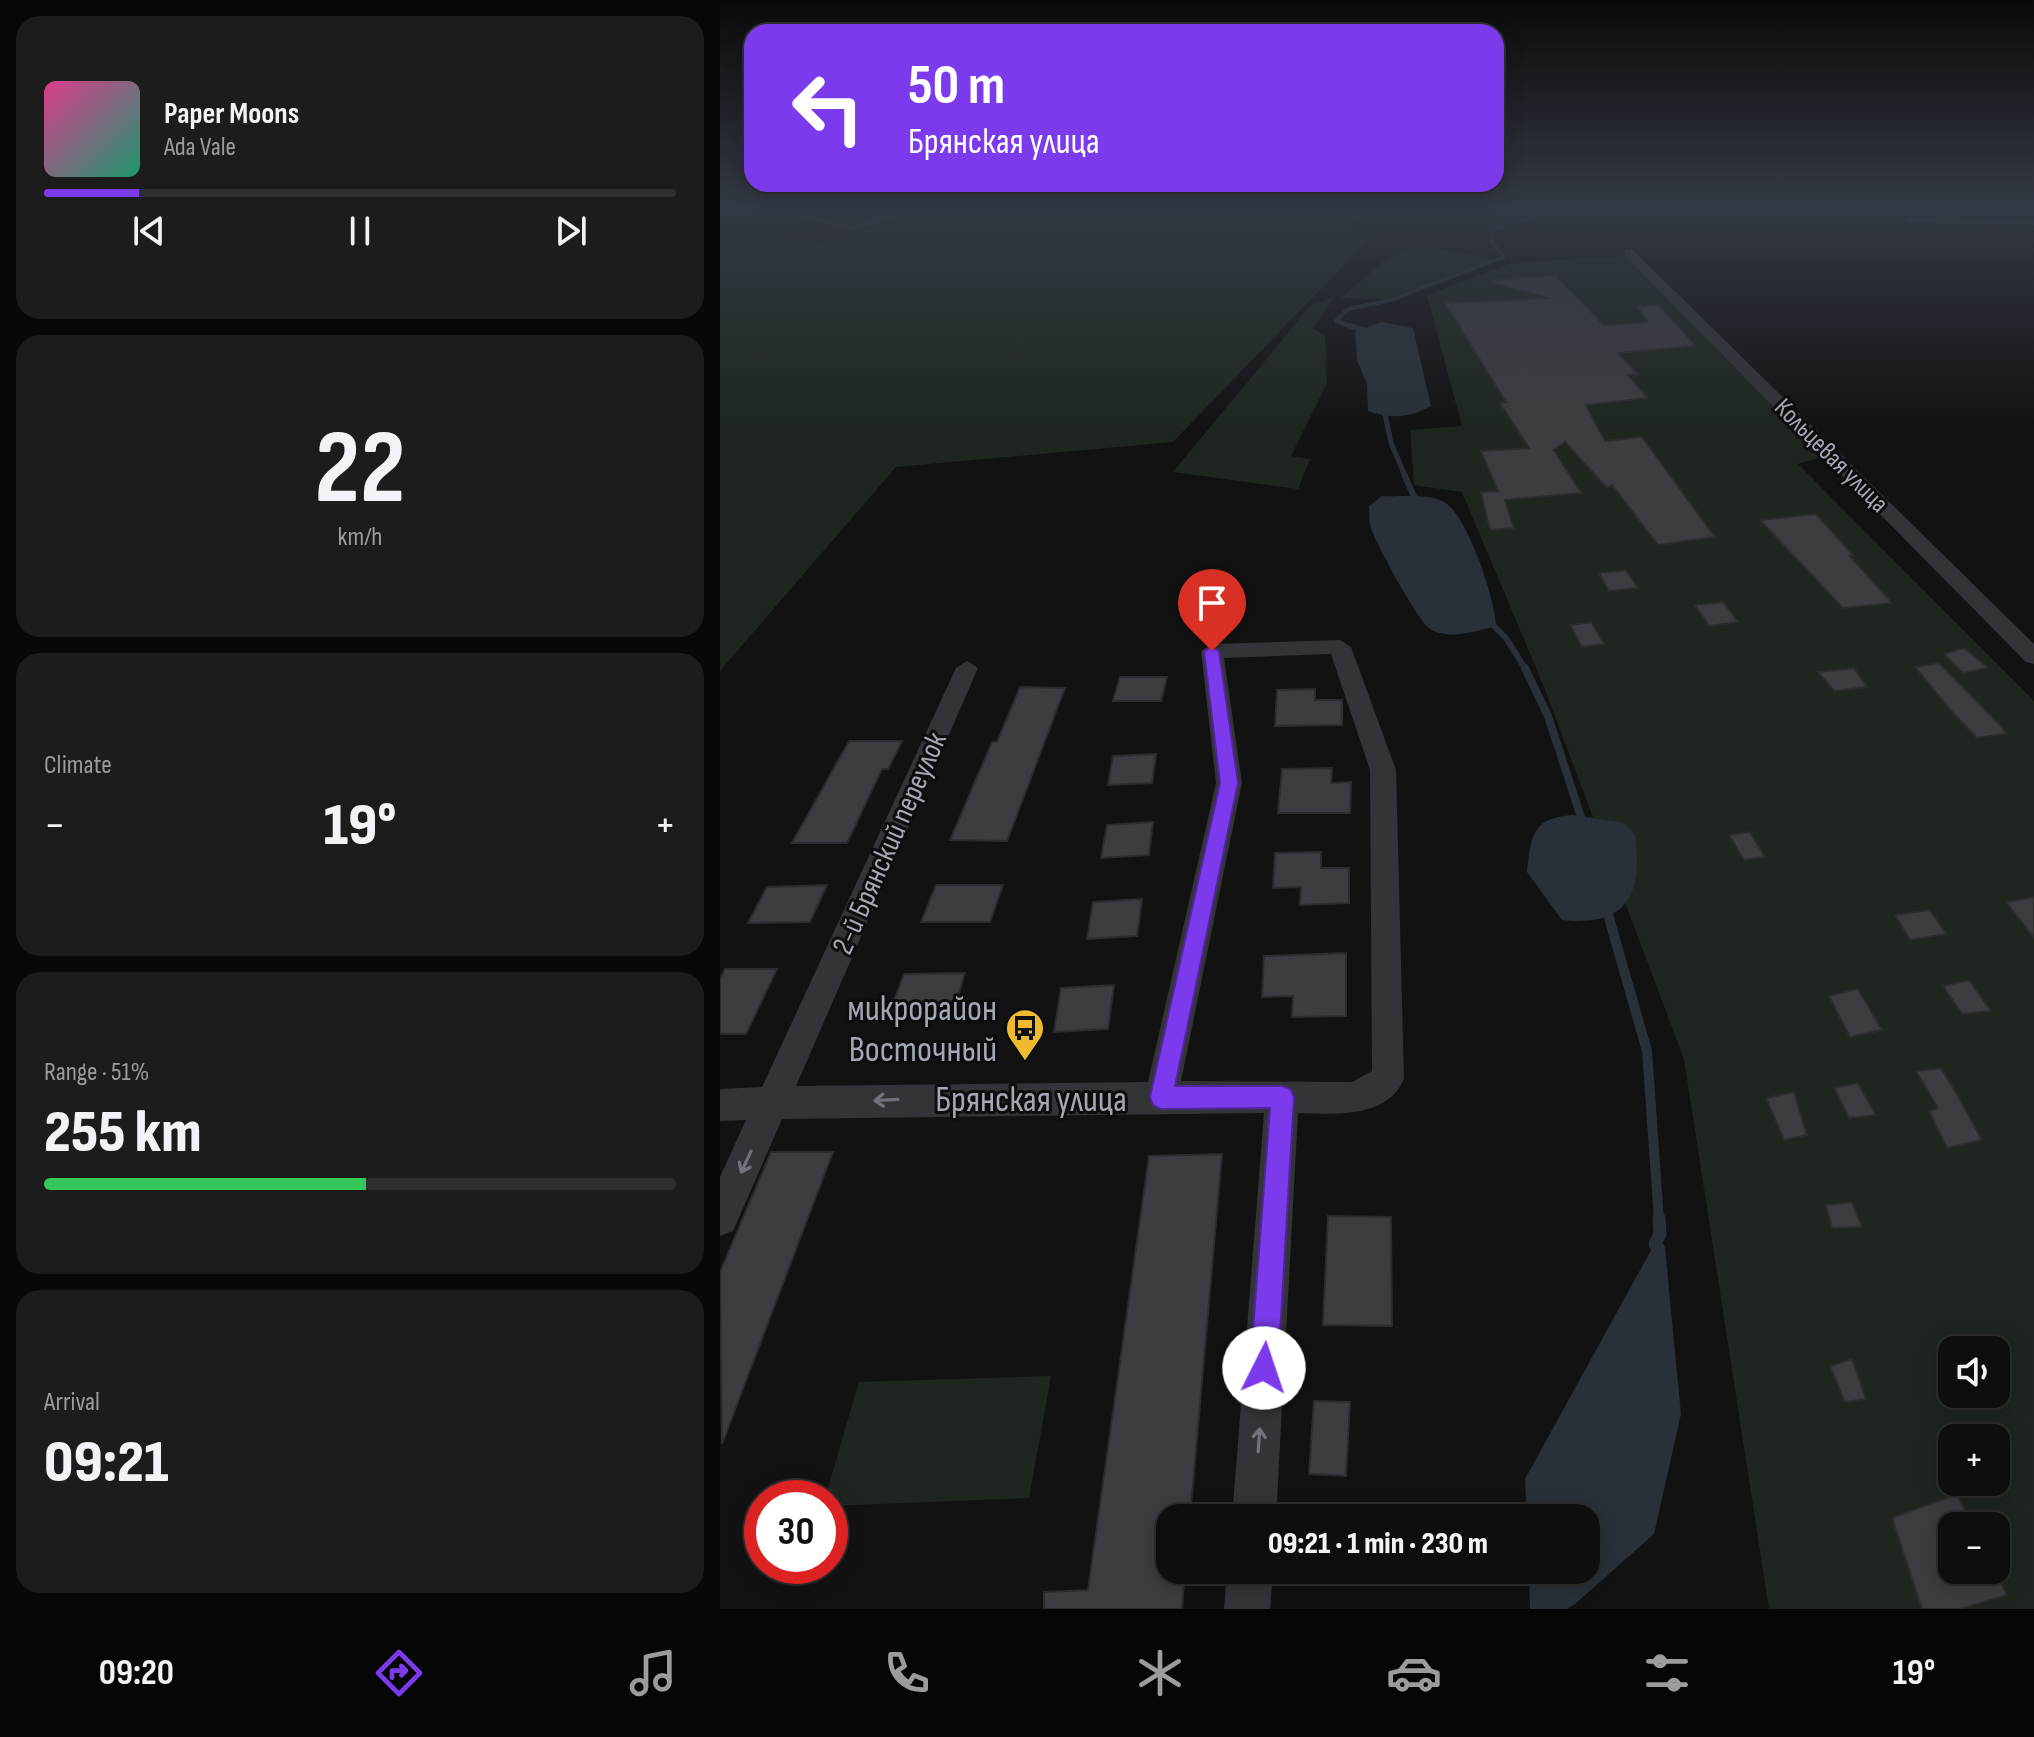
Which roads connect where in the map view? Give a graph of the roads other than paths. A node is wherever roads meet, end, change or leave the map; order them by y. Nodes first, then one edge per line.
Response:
1 (1657, 281) edge
2 (2034, 657) edge
3 (967, 668) dead end
4 (1161, 1097) junction
5 (1282, 1097) junction
6 (720, 1105) edge
7 (772, 1105) junction
8 (720, 1218) edge
9 (1255, 1504) edge
10 (1249, 1584) edge
11 (1247, 1609) edge

1 - 2 street, Кольцевая улица
3 - 7 street, 2-й Брянский переулок
4 - 5 street, Брянская улица
4 - 5 street, Брянская улица
4 -> 7 street, Брянская улица
9 -> 5 street
6 - 7 street, Брянская улица
7 -> 8 street
10 - 11 street

